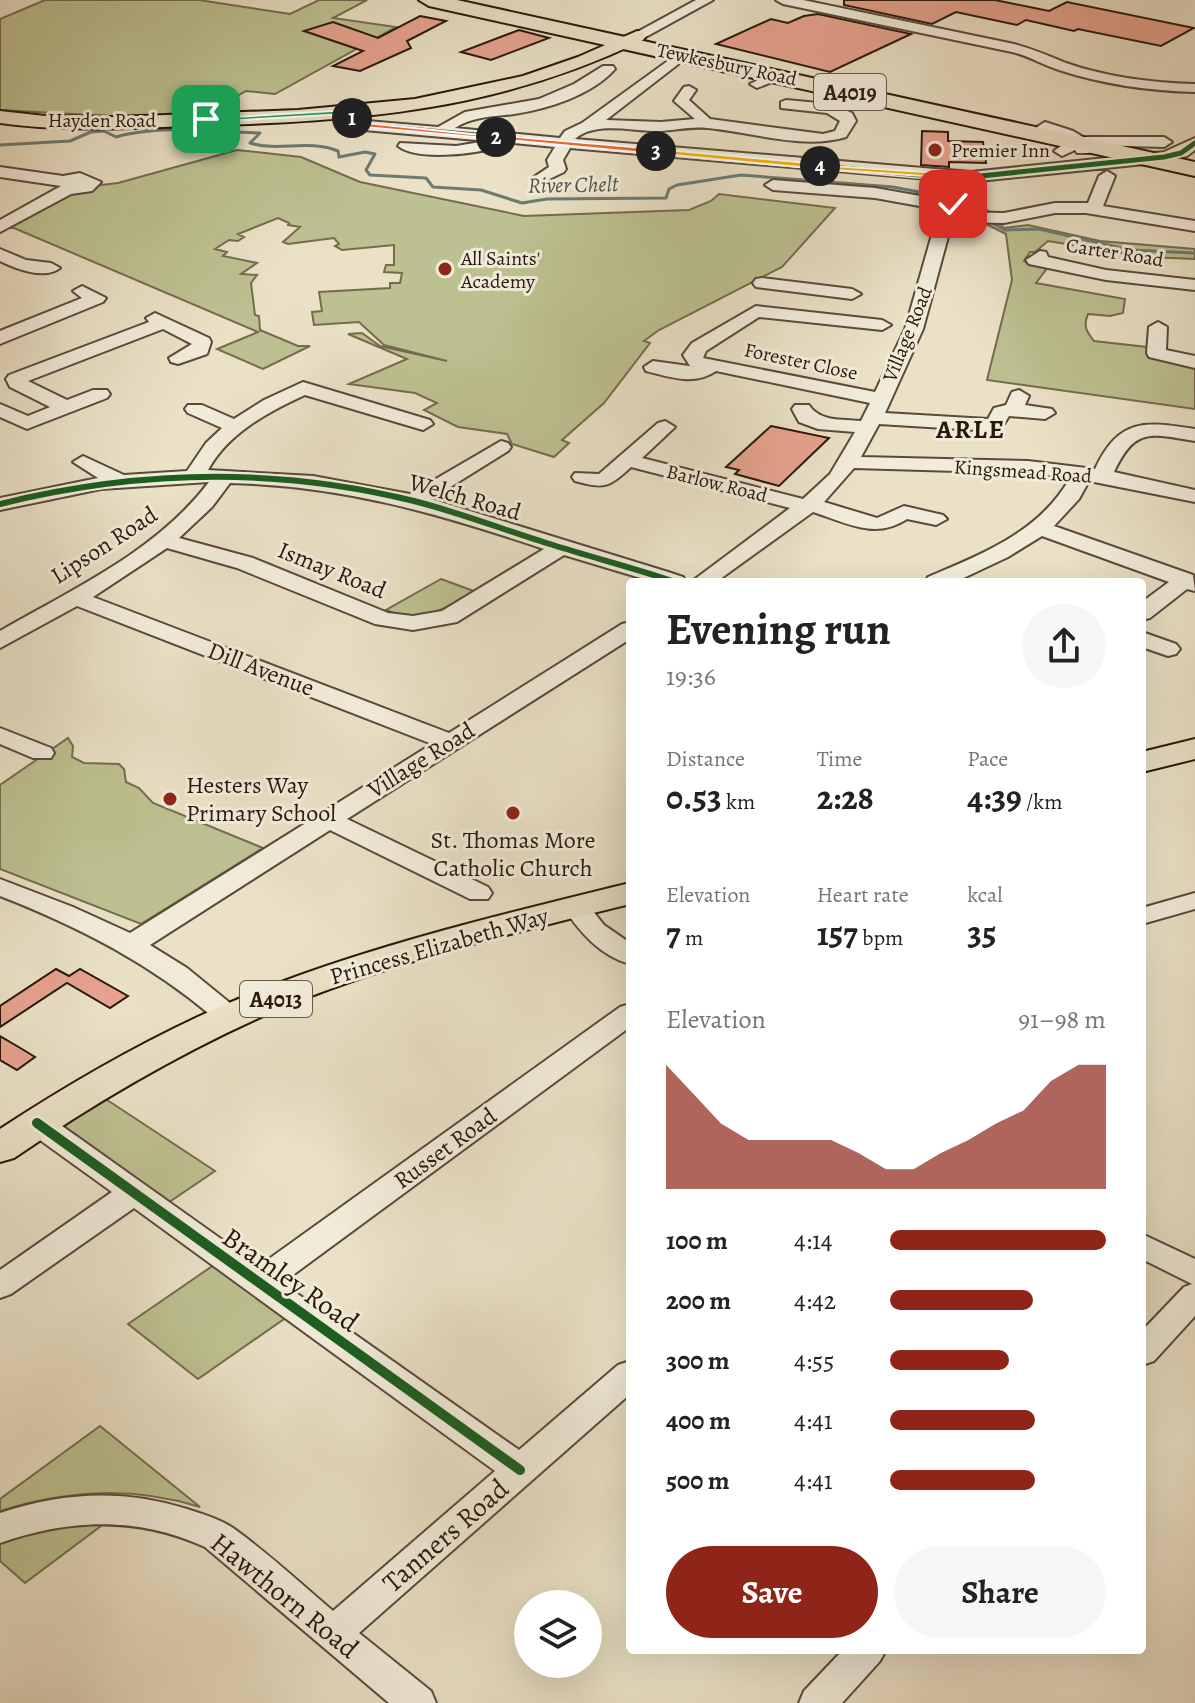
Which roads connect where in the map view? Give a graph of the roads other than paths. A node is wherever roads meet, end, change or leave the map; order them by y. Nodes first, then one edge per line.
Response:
1 (429, 0) edge
2 (706, 0) edge
3 (783, 0) edge
4 (494, 13) junction
5 (542, 20) junction
6 (662, 24) junction
7 (584, 30) junction
8 (631, 39) junction
9 (674, 58) junction
10 (599, 64) junction
11 (731, 65) junction
12 (1195, 87) edge
13 (689, 90) dead end
14 (786, 105) dead end
15 (509, 110) junction
16 (348, 112) junction
17 (0, 117) edge
18 (567, 123) junction
19 (703, 123) junction
20 (1045, 127) junction
21 (441, 132) junction
22 (498, 137) junction
23 (836, 137) junction
24 (1108, 140) junction
25 (381, 142) dead end
26 (565, 143) junction
27 (855, 153) dead end
28 (1182, 153) edge
29 (1084, 154) junction
30 (1023, 169) junction
31 (0, 172) edge
32 (971, 177) junction
33 (539, 179) dead end
34 (773, 185) dead end
35 (1022, 197) dead end
36 (952, 206) junction
37 (1094, 208) junction
38 (1044, 210) junction
39 (1193, 222) edge
40 (0, 227) edge
41 (0, 254) edge
42 (1040, 256) dead end
43 (51, 268) dead end
44 (762, 283) dead end
45 (1195, 285) edge
46 (805, 288) junction
47 (852, 294) dead end
48 (96, 296) dead end
49 (789, 313) junction
50 (882, 325) dead end
51 (1158, 327) dead end
52 (5, 331) edge
53 (71, 357) junction
54 (178, 358) dead end
55 (1195, 362) edge
56 (712, 365) junction
57 (653, 367) dead end
58 (100, 394) dead end
59 (66, 407) junction
60 (195, 409) dead end
61 (802, 409) dead end
62 (0, 410) edge
63 (1045, 413) dead end
64 (874, 414) junction
65 (423, 424) dead end
66 (236, 427) junction
67 (665, 427) dead end
68 (1195, 435) edge
69 (501, 447) dead end
70 (627, 460) junction
71 (849, 461) junction
72 (83, 462) dead end
73 (1092, 475) junction
74 (194, 477) junction
75 (224, 477) junction
76 (582, 477) dead end
77 (120, 481) junction
78 (1195, 496) edge
79 (413, 501) junction
80 (0, 504) edge
81 (808, 505) junction
82 (936, 519) dead end
83 (1041, 529) junction
84 (163, 540) junction
85 (562, 547) junction
86 (662, 578) edge
87 (708, 578) edge
88 (945, 578) edge
89 (1190, 582) edge
90 (73, 597) junction
91 (1146, 610) edge
92 (626, 632) edge
93 (0, 641) edge
94 (1146, 641) edge
95 (1168, 649) dead end
96 (23, 722) dead end
97 (1, 736) edge
98 (450, 742) junction
99 (1195, 749) edge
100 (42, 753) dead end
101 (1146, 761) edge
102 (327, 819) junction
103 (0, 887) edge
104 (479, 893) dead end
105 (626, 894) edge
106 (1194, 903) edge
107 (576, 907) junction
108 (1146, 915) edge
109 (132, 944) junction
110 (626, 952) edge
111 (626, 1016) edge
112 (231, 1018) junction
113 (37, 1123) junction
114 (0, 1148) edge
115 (132, 1194) junction
116 (1146, 1247) edge
117 (1195, 1273) edge
118 (259, 1283) junction
119 (0, 1286) edge
120 (1195, 1295) edge
121 (1146, 1348) edge
122 (626, 1377) edge
123 (520, 1470) junction
124 (0, 1528) edge
125 (333, 1633) junction
126 (863, 1654) edge
127 (417, 1703) edge
128 (818, 1703) edge

1 - 4 highway, Tewkesbury Road / A4019
2 - 6 street
3 - 12 street
4 - 5 highway, Tewkesbury Road / A4019
4 - 7 highway, Tewkesbury Road / A4019
5 - 7 highway, Tewkesbury Road / A4019
5 - 8 highway
6 - 7 highway
6 - 8 street
6 - 9 highway
7 - 8 highway, Tewkesbury Road / A4019
7 - 10 highway
8 - 9 highway, Tewkesbury Road / A4019
8 - 10 main road, Hayden Road
8 - 11 highway
9 - 10 highway
9 - 11 highway, Tewkesbury Road / A4019
9 - 18 street
9 - 20 highway, Tewkesbury Road / A4019
10 - 15 street
10 - 16 main road, Hayden Road
11 - 29 highway, Tewkesbury Road / A4019
13 - 19 street
14 - 23 street
15 - 18 street
15 - 21 street
16 - 17 main road, Hayden Road
16 - 21 street, Hayden Road
18 - 19 street
18 - 26 street
19 - 23 street
20 - 24 highway, Tewkesbury Road / A4019
20 - 29 street
21 - 22 street, Hayden Road
22 - 25 street
22 - 26 street, Hayden Road
23 - 27 street
24 - 28 highway, Tewkesbury Road / A4019
24 - 29 street
26 - 32 street, Hayden Road
26 - 33 street
28 - 29 highway, Tewkesbury Road / A4019
29 - 30 street, Hayden Road
29 - 30 street, Hayden Road
29 - 37 street
30 - 32 street, Hayden Road
31 - 40 street
32 - 36 street, Village Road
34 - 36 street
35 - 38 street
36 - 38 street
36 - 64 street, Village Road
37 - 38 street
37 - 39 street
41 - 43 street
42 - 45 street, Carter Road
44 - 46 street
46 - 47 street
46 - 49 street, Forester Close
48 - 52 street
49 - 50 street, Forester Close
49 - 56 street, Forester Close
51 - 55 street
52 - 53 street
53 - 54 street
53 - 59 street
56 - 57 street, Forester Close
56 - 64 street, Forester Close
58 - 59 street
59 - 62 street
60 - 66 street
61 - 64 street
63 - 64 street
64 - 71 street, Village Road
65 - 66 street
66 - 74 street
67 - 70 street, Barlow Road
68 - 73 street
69 - 79 street
70 - 76 street, Barlow Road
70 - 81 street, Barlow Road
71 - 73 street, Kingsmead Road
71 - 81 street, Village Road
72 - 77 street
73 - 78 street, Kingsmead Road
73 - 83 street
74 - 75 street, Welch Road
74 - 77 street, Welch Road
75 - 79 street, Welch Road
75 - 84 street, Lipson Road
77 - 80 street, Welch Road
79 - 85 street, Welch Road
81 - 82 street, Barlow Road
81 - 87 street, Village Road
83 - 88 street
83 - 89 street
84 - 85 street, Ismay Road
84 - 90 street, Lipson Road
85 - 86 street, Welch Road
89 - 91 street
90 - 93 street, Lipson Road
90 - 98 street, Dill Avenue
92 - 98 street, Village Road
94 - 95 street
96 - 97 street
97 - 100 street
98 - 102 street, Village Road
99 - 101 main road
102 - 104 street
102 - 109 street, Village Road
103 - 109 street
105 - 107 main road, Princess Elizabeth Way / A4013
106 - 108 street
107 - 110 street
107 - 112 main road, Princess Elizabeth Way / A4013
109 - 112 street
111 - 118 street, Russet Road
112 - 113 main road, Princess Elizabeth Way / A4013
113 - 114 main road, Princess Elizabeth Way / A4013
113 - 115 street, Bramley Road
115 - 118 street, Bramley Road
115 - 119 street
116 - 117 street
118 - 123 street, Bramley Road
120 - 121 street
122 - 123 street, Tanners Road
123 - 125 street, Tanners Road
124 - 125 street, Hawthorn Road
125 - 127 street, Hawthorn Road
126 - 128 street

